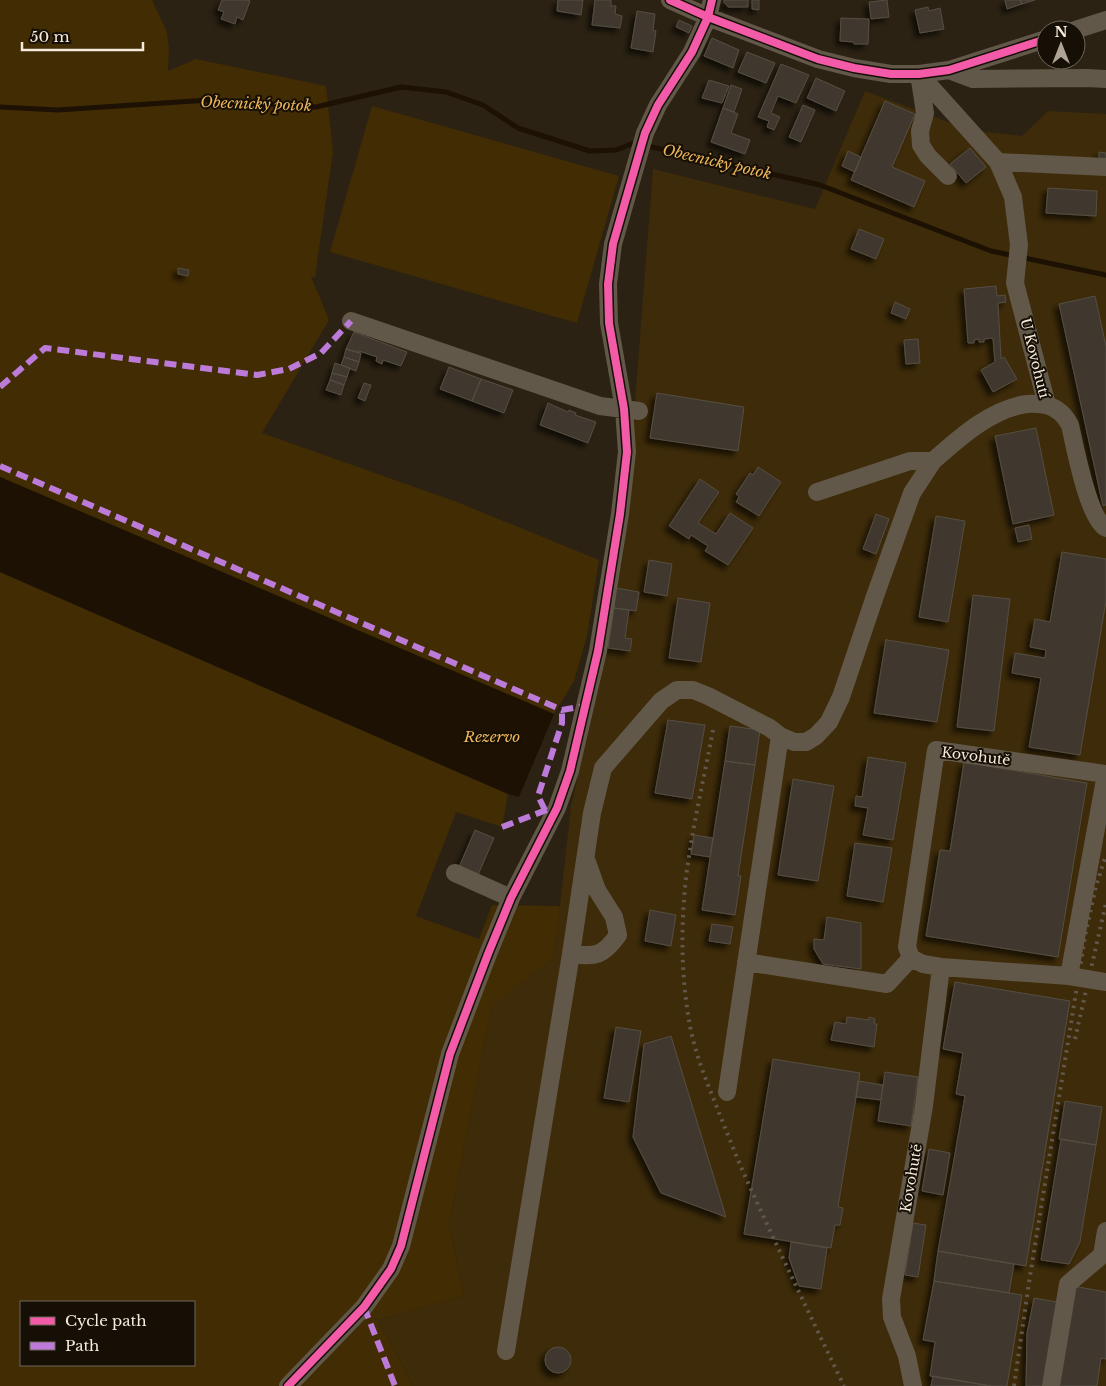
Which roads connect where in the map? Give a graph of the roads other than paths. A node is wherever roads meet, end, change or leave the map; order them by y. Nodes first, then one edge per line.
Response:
1 (670, 0) edge
2 (710, 8) edge
3 (1106, 20) edge
4 (1086, 26) edge
5 (1036, 42) edge
6 (949, 70) junction
7 (919, 74) junction
8 (1106, 79) edge
9 (998, 162) junction
10 (1106, 167) edge
11 (948, 176) dead end
12 (351, 321) dead end
13 (1047, 405) junction
14 (631, 410) junction
15 (933, 460) junction
16 (817, 492) dead end
17 (1106, 528) edge
18 (780, 736) junction
19 (1106, 774) edge
20 (586, 860) junction
21 (455, 873) dead end
22 (511, 898) junction
23 (571, 954) junction
24 (911, 958) junction
25 (746, 962) junction
26 (941, 967) junction
27 (1069, 976) junction
28 (1106, 982) edge
29 (727, 1092) dead end
30 (1106, 1231) edge
31 (1104, 1255) edge
32 (506, 1351) dead end
33 (288, 1386) edge
34 (913, 1386) edge
35 (1051, 1386) edge

1 - 2 street
2 - 7 street
2 - 14 street
3 - 4 street
5 - 6 street
6 - 7 street
6 - 8 street
7 - 9 street, U Kovohutí
7 - 11 street
9 - 10 street
9 - 13 street, U Kovohutí
12 - 14 street
13 - 15 street, U Kovohutí
13 - 17 street
14 - 22 street
15 - 16 street
15 - 18 street, U Kovohutí
18 - 20 street
18 - 25 street
19 - 24 street, Kovohutě
19 - 27 street, Kovohutě
20 - 23 street
20 - 23 street
21 - 22 street
22 - 33 street
23 - 32 street
24 - 25 street
24 - 26 street
25 - 29 street
26 - 27 street
26 - 34 street, Kovohutě
27 - 28 street
30 - 31 street
31 - 35 street

